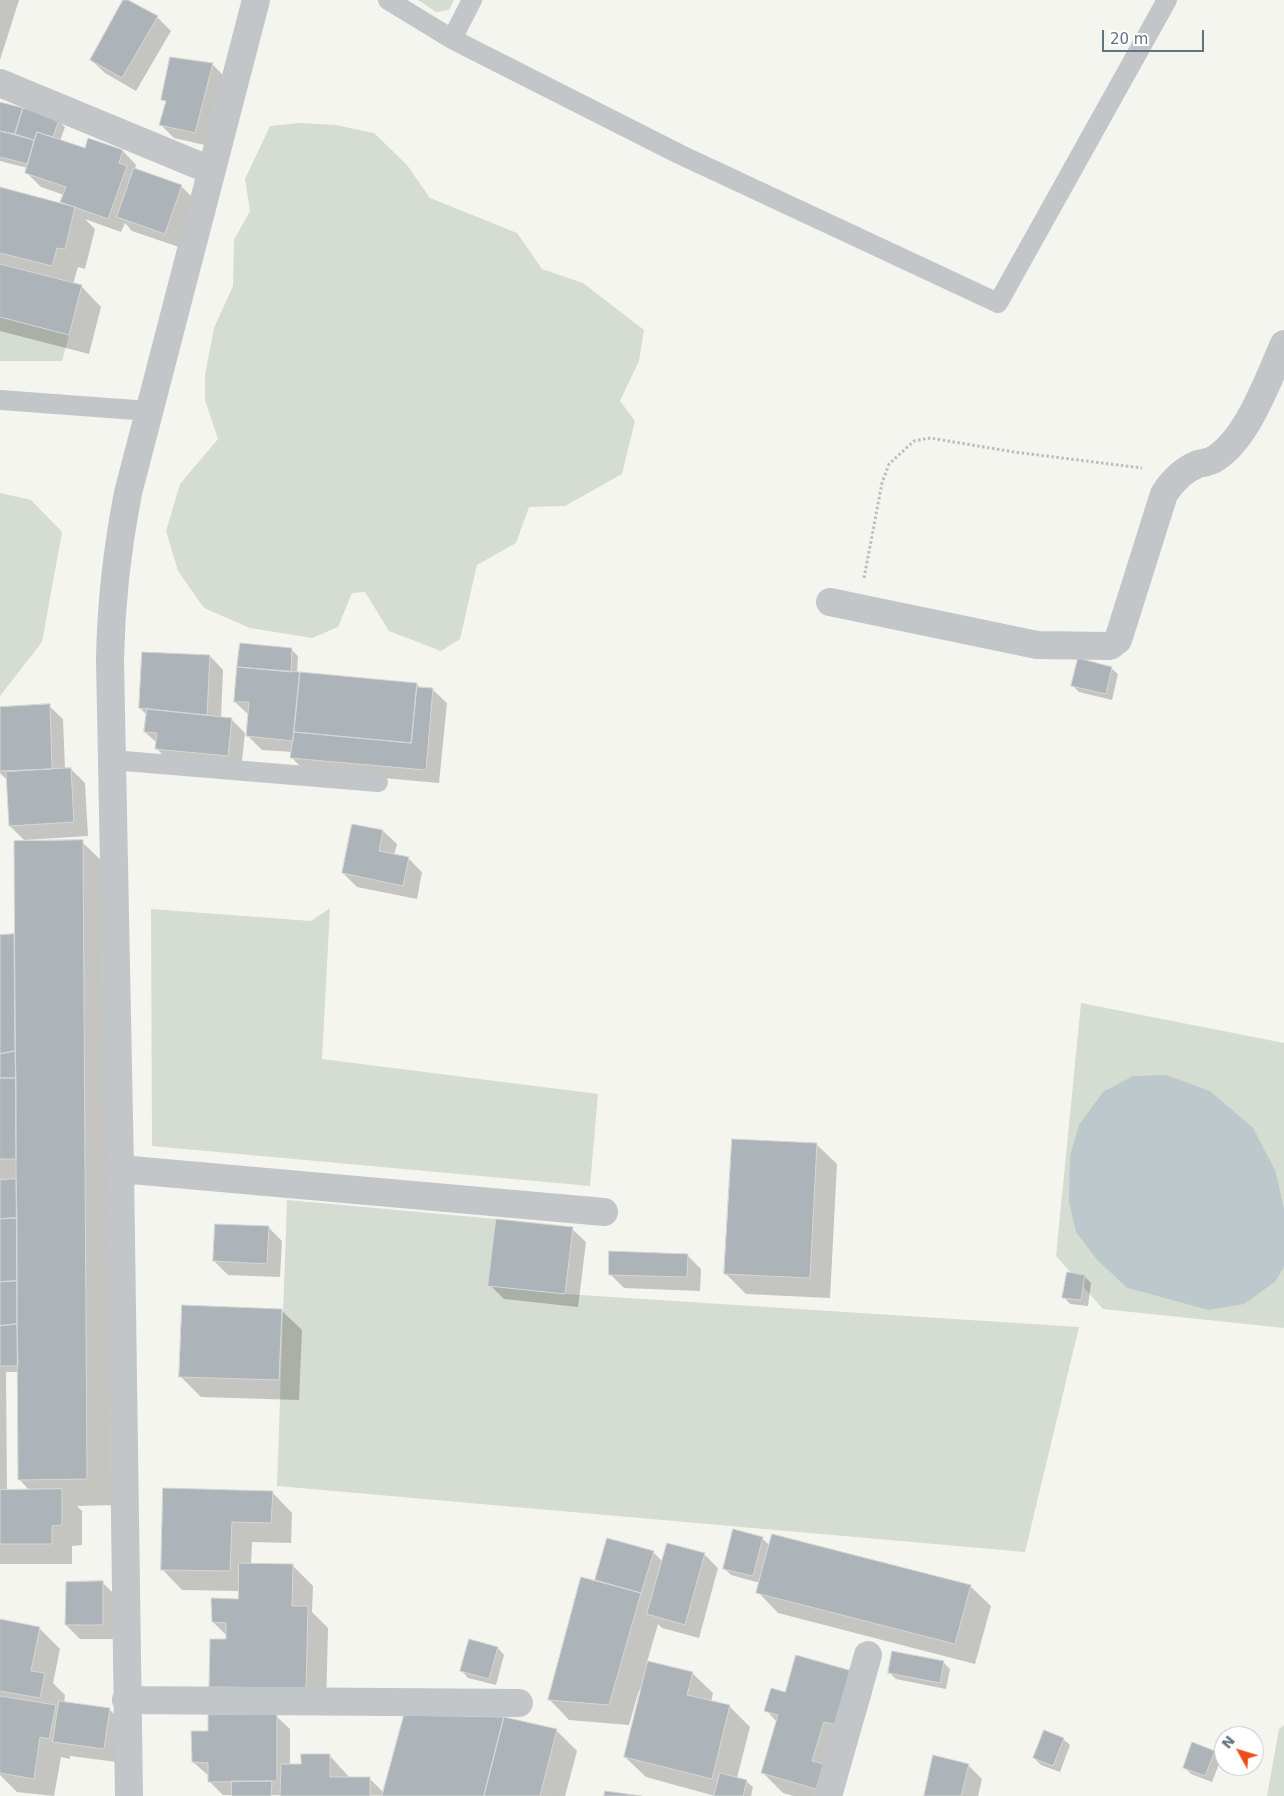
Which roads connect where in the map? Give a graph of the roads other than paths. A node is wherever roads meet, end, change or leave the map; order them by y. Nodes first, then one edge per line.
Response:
1 (256, 0) edge
2 (388, 0) edge
3 (472, 0) edge
4 (1167, 0) edge
5 (452, 39) junction
6 (0, 83) edge
7 (210, 170) junction
8 (1284, 344) edge
9 (0, 400) edge
10 (149, 411) junction
11 (830, 602) dead end
12 (112, 760) junction
13 (378, 782) dead end
14 (120, 1169) junction
15 (604, 1212) dead end
16 (868, 1654) dead end
17 (126, 1700) junction
18 (519, 1703) dead end
19 (129, 1796) edge
20 (828, 1796) edge

1 - 7 street
2 - 5 lane
3 - 5 lane
4 - 5 lane
6 - 7 street
7 - 10 street
8 - 11 street
9 - 10 lane
10 - 12 street
12 - 13 lane
12 - 14 street
14 - 15 street
14 - 17 street
16 - 20 street
17 - 18 street
17 - 19 street

